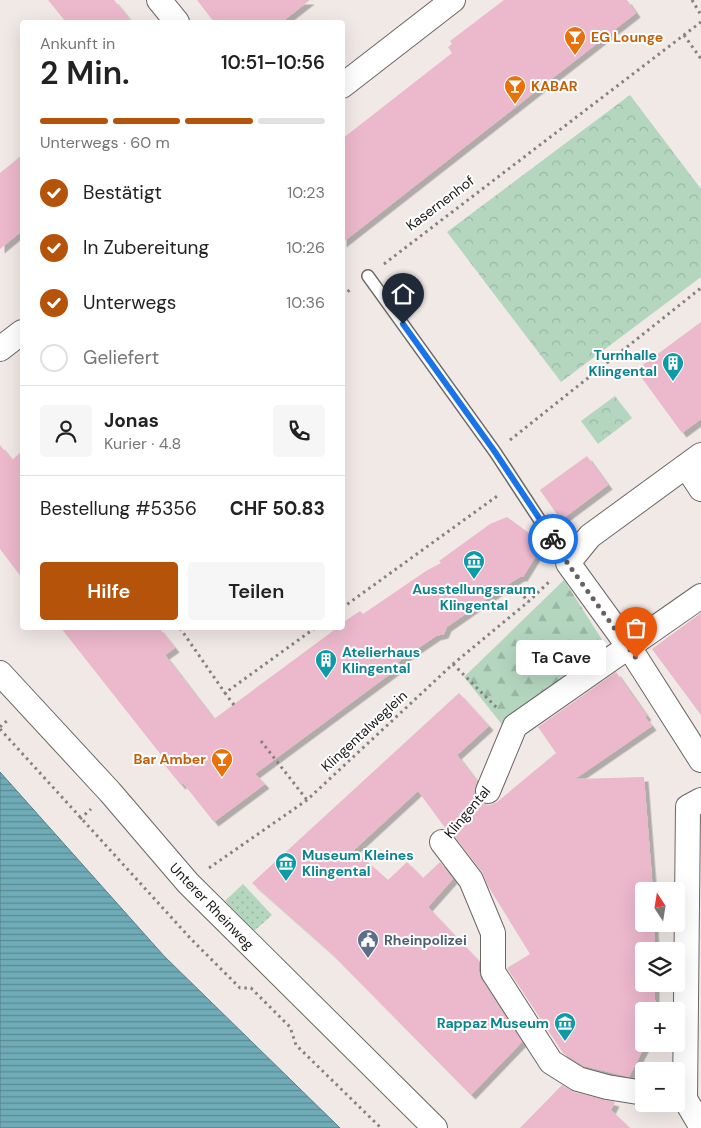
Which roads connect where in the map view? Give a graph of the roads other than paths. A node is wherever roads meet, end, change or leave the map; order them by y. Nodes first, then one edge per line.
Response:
1 (159, 0) edge
2 (454, 0) edge
3 (175, 20) edge
4 (345, 84) edge
5 (368, 276) road end
6 (20, 334) edge
7 (0, 349) edge
8 (693, 461) edge
9 (701, 489) edge
10 (568, 564) junction
11 (701, 596) edge
12 (629, 647) junction
13 (0, 673) edge
14 (701, 760) edge
15 (488, 791) road end
16 (701, 800) edge
17 (442, 842) road end
18 (682, 1062) edge
19 (635, 1092) edge
20 (685, 1104) edge
21 (701, 1126) edge
22 (436, 1128) edge

1 - 3 street
2 - 4 street
5 - 10 lane
6 - 7 street
8 - 9 street
8 - 10 street
10 - 12 street
11 - 12 street
12 - 14 street
12 - 15 street, Klingental
13 - 22 street, Unterer Rheinweg
16 - 18 street
17 - 19 street, Klingental
20 - 21 street

